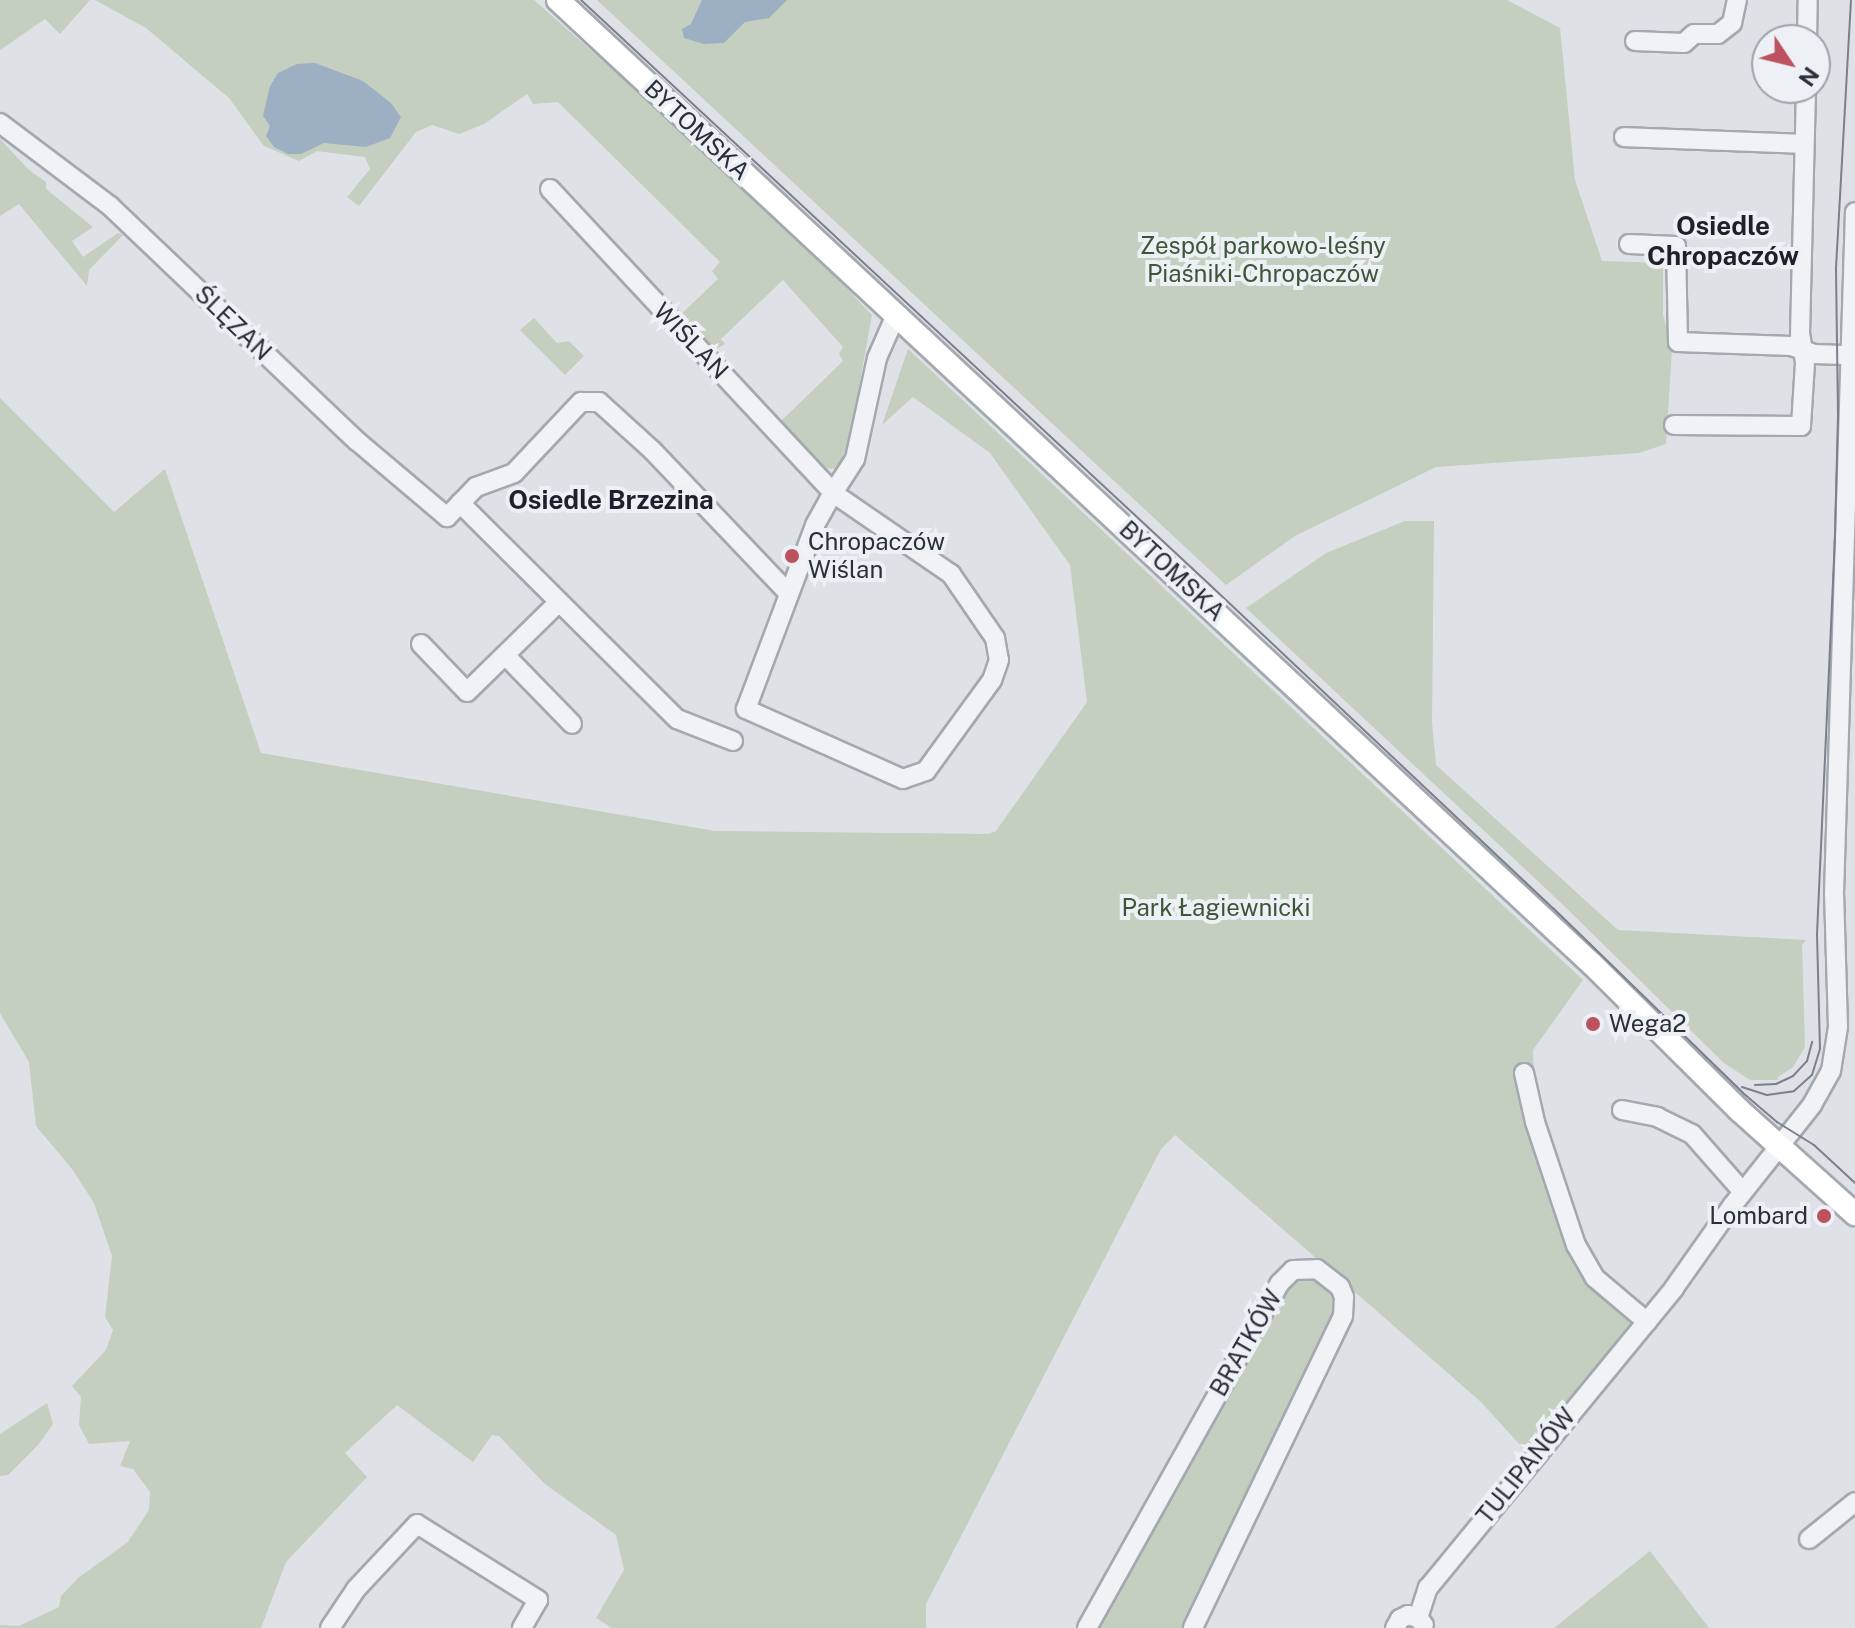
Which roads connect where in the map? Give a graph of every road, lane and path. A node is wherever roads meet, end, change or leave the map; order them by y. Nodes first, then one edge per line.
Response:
1 (558, 0) edge
2 (1737, 0) edge
3 (1808, 1) edge
4 (1807, 24) edge
5 (1635, 41) dead end
6 (1805, 104) edge
7 (0, 123) edge
8 (1624, 137) dead end
9 (1804, 144) junction
10 (550, 189) dead end
11 (1855, 212) edge
12 (1629, 244) dead end
13 (895, 317) junction
14 (1803, 351) junction
15 (1851, 355) junction
16 (1674, 425) dead end
17 (833, 493) junction
18 (460, 503) junction
19 (788, 593) junction
20 (559, 602) junction
21 (421, 644) dead end
22 (505, 655) junction
23 (572, 724) dead end
24 (733, 741) dead end
25 (1846, 1004) edge
26 (1524, 1073) dead end
27 (1622, 1110) dead end
28 (1780, 1147) junction
29 (1743, 1192) junction
30 (1855, 1214) edge
31 (1647, 1322) junction
32 (1855, 1502) edge
33 (1809, 1539) dead end
34 (1422, 1623) edge
35 (330, 1628) edge
36 (522, 1628) edge
37 (1087, 1628) edge
38 (1193, 1628) edge
39 (1395, 1628) edge

1 - 13 main road, BYTOMSKA
2 - 5 street
3 - 4 street
6 - 9 street
7 - 18 street, ŚLĘZAN
8 - 9 street
9 - 14 street
10 - 17 street, WIŚLAN
11 - 15 street, TULIPANÓW
12 - 14 street
13 - 17 street
13 - 28 main road, BYTOMSKA
14 - 15 street
14 - 16 street
15 - 25 street, TULIPANÓW
17 - 19 street
17 - 19 street, WIŚLAN
18 - 19 street
18 - 20 street
20 - 22 street
20 - 24 street
21 - 22 street
22 - 23 street
25 - 28 street, TULIPANÓW
26 - 31 street
27 - 29 street
28 - 29 street, TULIPANÓW
28 - 30 main road, BYTOMSKA
29 - 31 street, TULIPANÓW
31 - 34 street, TULIPANÓW
32 - 33 street
34 - 39 street
35 - 36 street
37 - 38 street, BRATKÓW

